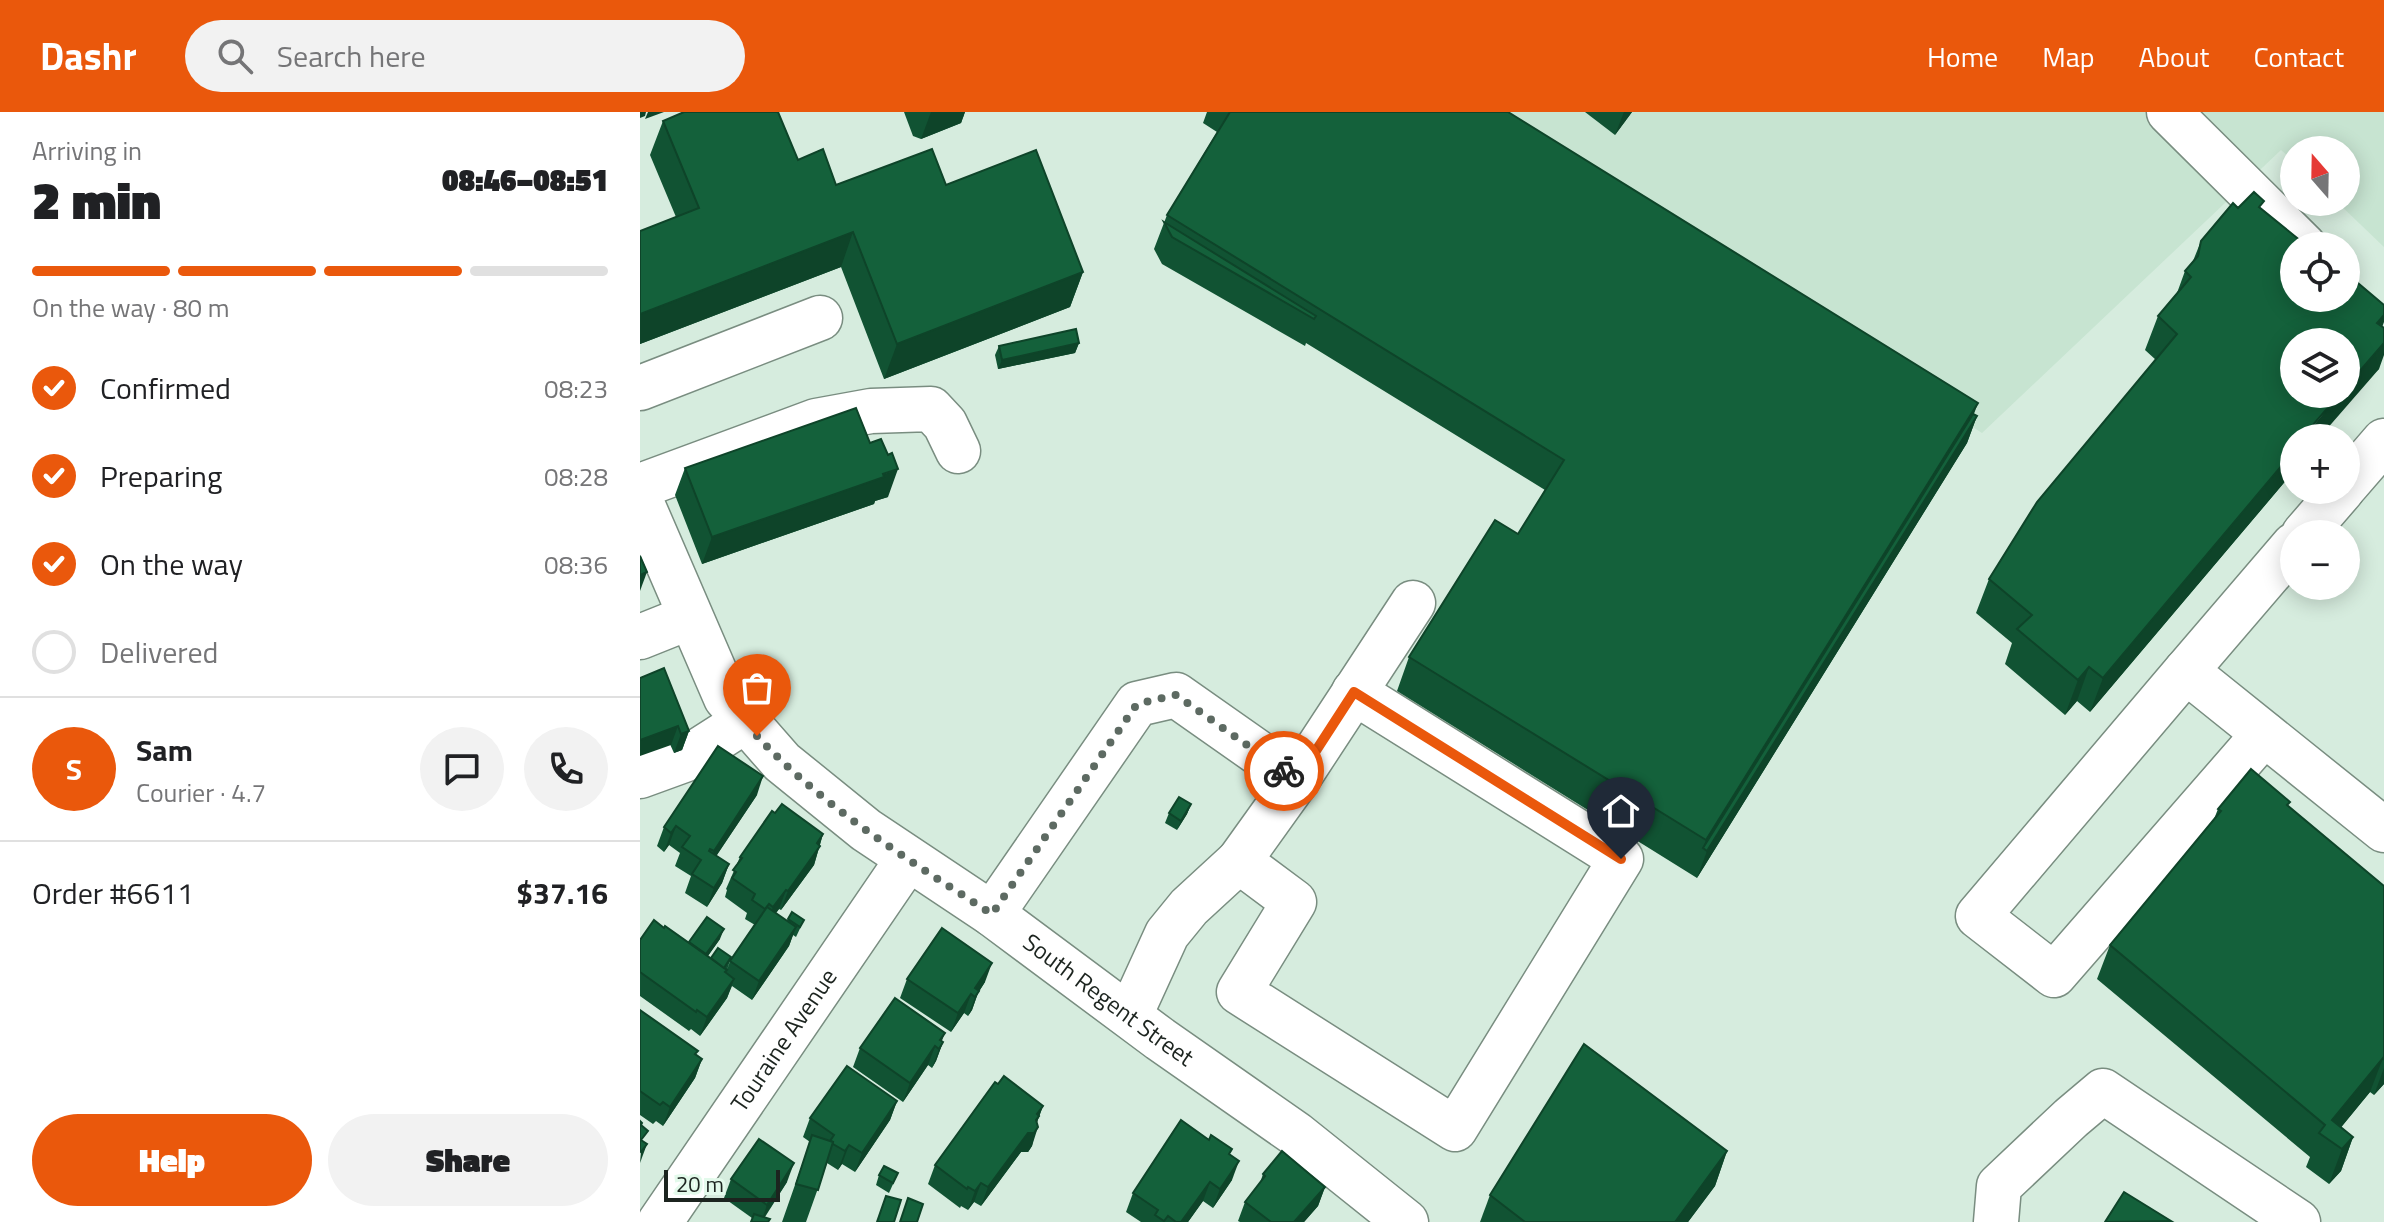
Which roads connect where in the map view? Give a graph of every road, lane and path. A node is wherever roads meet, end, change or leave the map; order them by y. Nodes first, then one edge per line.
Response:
1 (2169, 112) edge
2 (2290, 232) edge
3 (820, 318) dead end
4 (640, 388) edge
5 (2384, 441) edge
6 (958, 451) dead end
7 (2360, 469) edge
8 (640, 486) edge
9 (640, 499) edge
10 (2330, 504) edge
11 (2316, 520) edge
12 (2280, 561) edge
13 (1413, 603) dead end
14 (690, 617) junction
15 (640, 637) edge
16 (2186, 671) junction
17 (1354, 692) junction
18 (745, 721) junction
19 (2264, 734) junction
20 (640, 776) edge
21 (1297, 780) junction
22 (2384, 830) edge
23 (908, 859) junction
24 (1239, 861) junction
25 (992, 914) junction
26 (1130, 1015) junction
27 (660, 1222) edge
28 (1406, 1222) edge
29 (1996, 1222) edge
30 (2298, 1222) edge

1 - 2 street
3 - 4 street
5 - 7 street
6 - 8 street
9 - 14 street, South Regent Street
10 - 11 street
12 - 16 street
13 - 17 street
14 - 15 street
14 - 18 street, South Regent Street
16 - 19 street
16 - 19 street
17 - 21 street
17 - 24 street
18 - 20 street
18 - 23 street, South Regent Street
19 - 22 street
21 - 24 street
21 - 25 street
23 - 25 street, South Regent Street
23 - 27 street, Touraine Avenue
24 - 26 street
25 - 26 street, South Regent Street
26 - 28 street, South Regent Street
29 - 30 street

